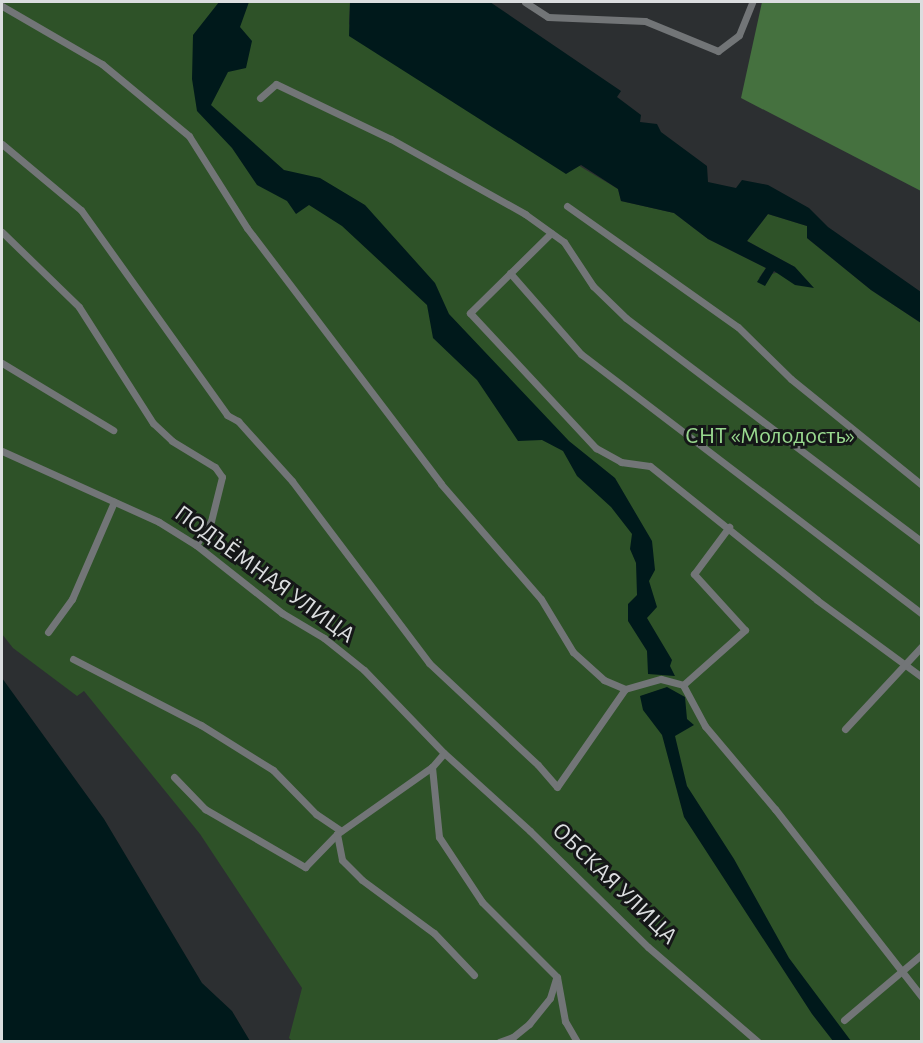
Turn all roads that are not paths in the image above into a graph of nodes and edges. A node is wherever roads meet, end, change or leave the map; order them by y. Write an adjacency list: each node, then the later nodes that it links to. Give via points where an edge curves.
1 (525, 2): 2 (street, via 557,18 645,21 718,51 739,35)
2 (752, 2)
3 (2, 6): 25 (street, via 102,64 189,136 247,228 441,484 541,599 573,652 604,680)
4 (260, 98): 8 (street, via 276,84 392,139)
5 (2, 144): 25 (street, via 81,210 227,415 238,421 292,481 429,663 557,787)
6 (567, 206): 13 (street, via 738,327 791,380)
7 (2, 232): 17 (street, via 79,307 153,423 172,441 215,467 222,477 211,521)
8 (551, 233): 9 (street); 16 (street, via 574,252 592,286 626,318)
9 (510, 273): 15 (street, via 470,313 596,448 621,462 650,466); 18 (street, via 581,354)
10 (2, 363): 11 (street)
11 (113, 430)
12 (2, 451): 14 (street, ПОДЪЁМНАЯ УЛИЦА)
13 (921, 485)
14 (114, 502): 17 (street, ПОДЪЁМНАЯ УЛИЦА, via 159,522); 19 (street, via 72,599)
15 (729, 527): 22 (street, via 834,613); 24 (street, via 694,574 745,630)
16 (921, 543)
17 (196, 545): 27 (street, ПОДЪЁМНАЯ УЛИЦА, via 282,613 324,638 364,670)
18 (921, 614)
19 (48, 632)
20 (921, 646): 22 (street)
21 (73, 659): 30 (street, via 201,725 273,770)
22 (906, 663): 23 (street); 26 (street)
23 (921, 677)
24 (683, 685): 25 (street, via 661,679); 32 (street, via 705,726 864,921)
25 (625, 690)
26 (845, 729)
27 (444, 753): 28 (street); 39 (street, ОБСКАЯ УЛИЦА, via 648,947)
28 (432, 767): 30 (street); 34 (street, via 440,837 482,902)
29 (174, 777): 30 (street, via 205,809 304,867)
30 (339, 833): 33 (street, via 342,860 362,880 434,933)
31 (921, 954): 32 (street)
32 (900, 972): 35 (street); 36 (street)
33 (474, 975)
34 (557, 977): 37 (street, via 550,998 529,1024 513,1037); 38 (street, via 565,1022)
35 (921, 997)
36 (844, 1020)
37 (499, 1041)
38 (577, 1041)
39 (758, 1041)

